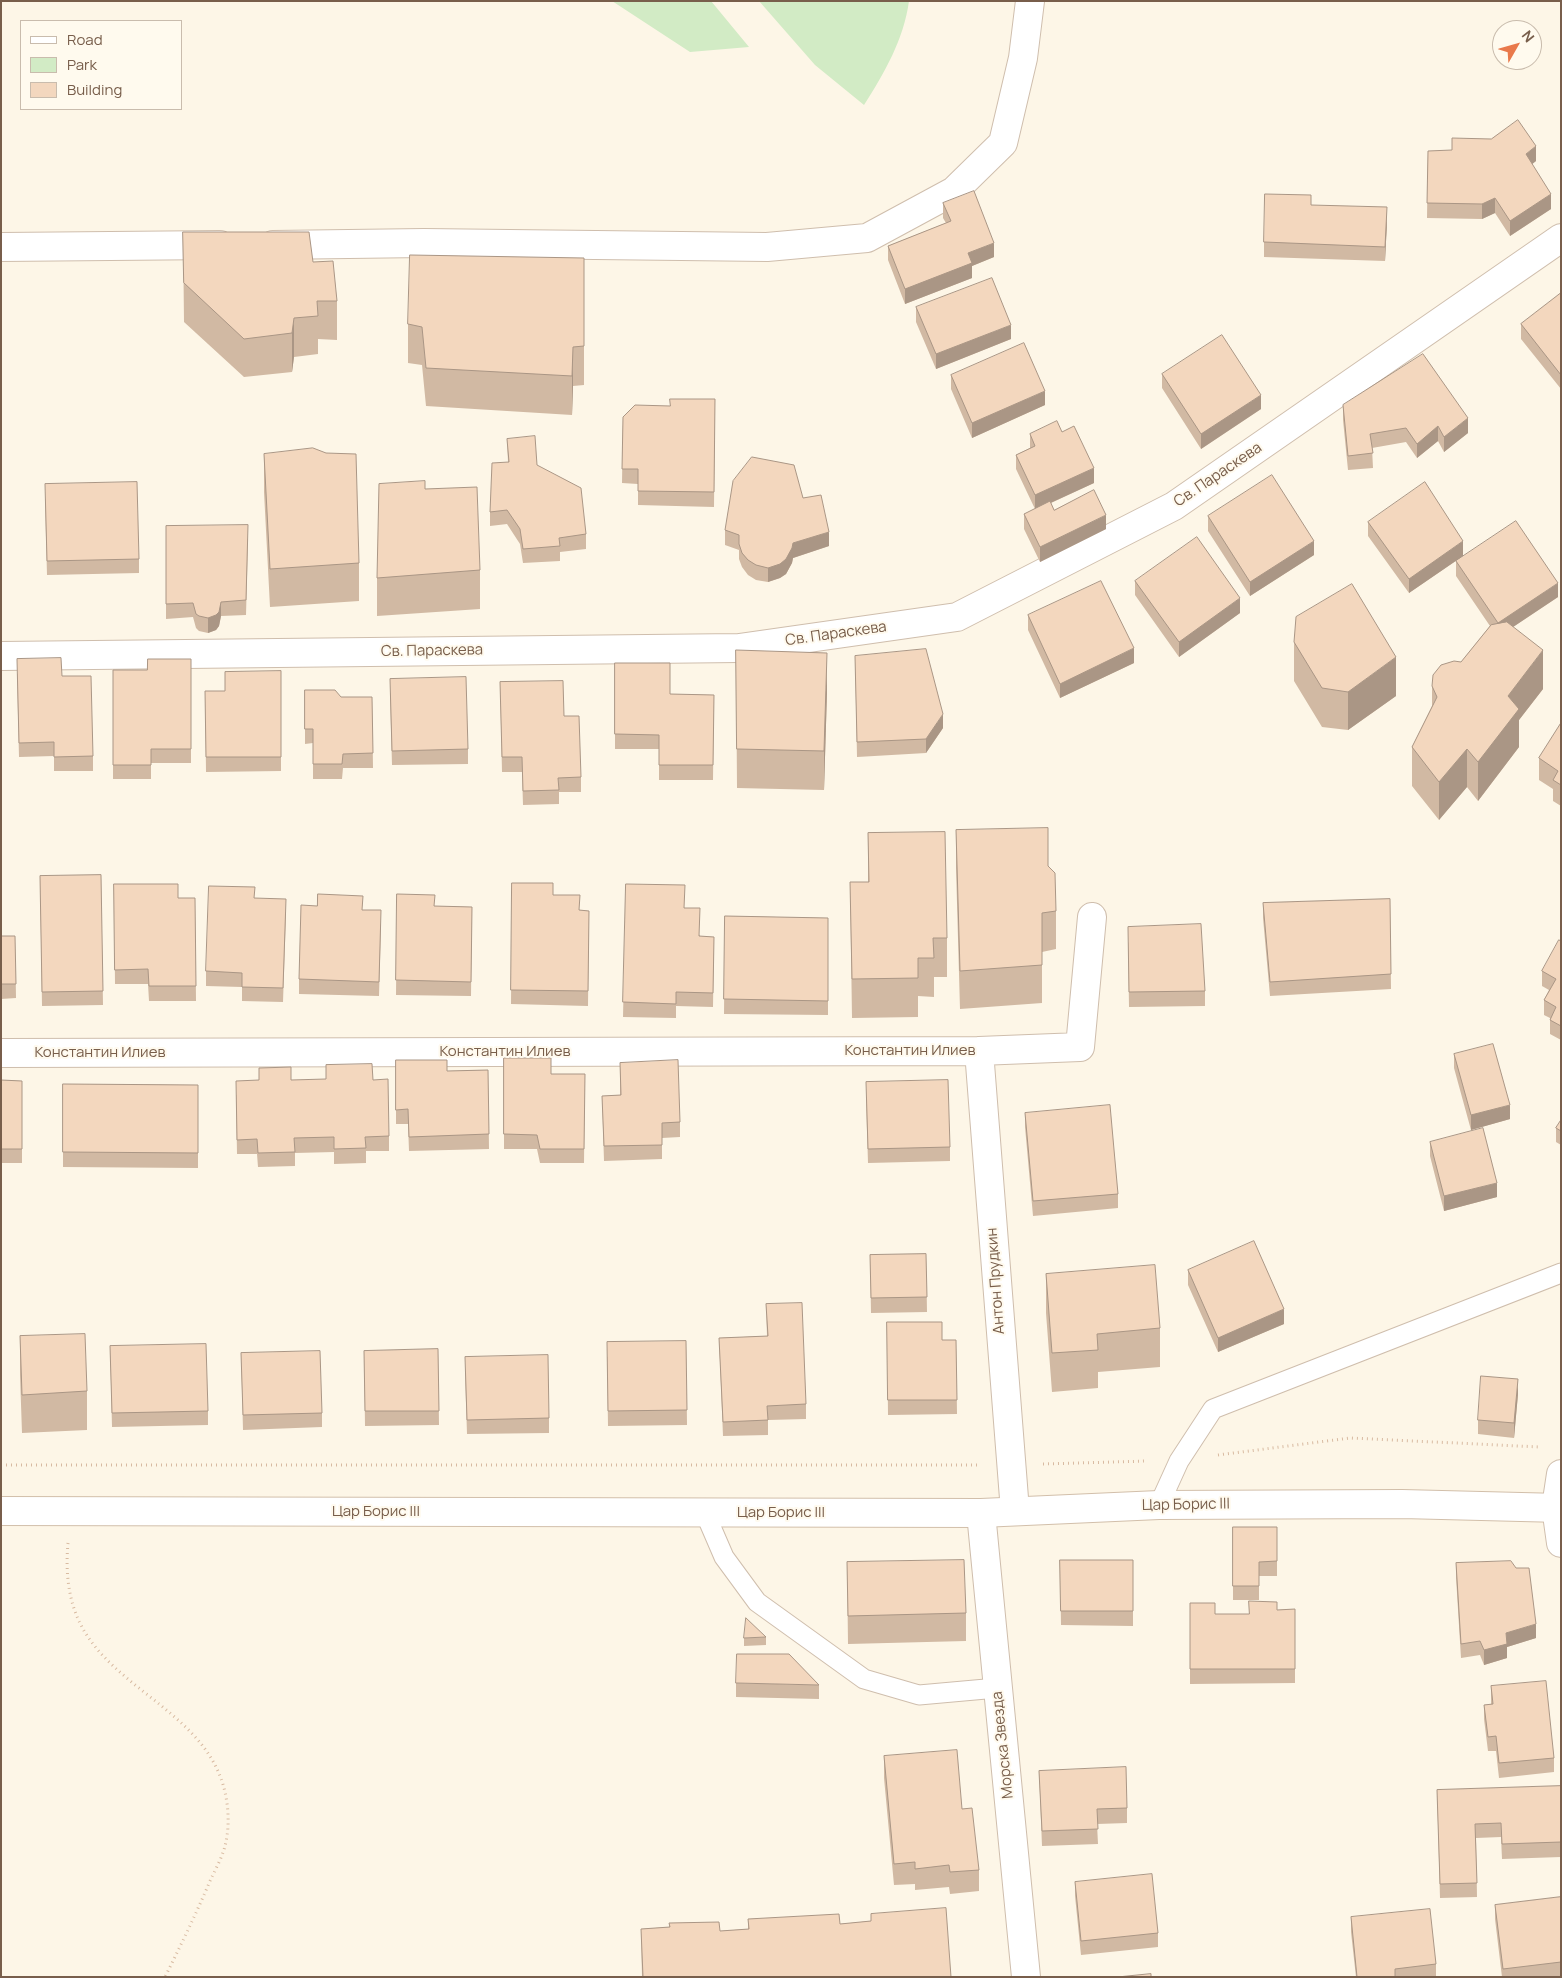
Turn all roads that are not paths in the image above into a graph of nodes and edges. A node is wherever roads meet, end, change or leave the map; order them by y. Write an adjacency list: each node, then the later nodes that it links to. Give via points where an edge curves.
1 (1030, 1): 3 (street, via 1022,58 1003,144 954,191 867,238 767,247 424,243)
2 (1561, 238): 4 (street, Св. Параскева, via 1174,506 957,617 739,648)
3 (1, 247)
4 (1, 656)
5 (1092, 917): 6 (street, Константин Илиев, via 1080,1047)
6 (979, 1051): 7 (street, Константин Илиев); 13 (street, Антон Прудкин)
7 (1, 1053)
8 (1561, 1273): 10 (lane, via 1214,1409 1179,1460)
9 (1561, 1474): 11 (street)
10 (1159, 1505): 11 (street, Цар Борис III, via 1402,1504); 13 (street, Цар Борис III)
11 (1558, 1508): 16 (street)
12 (1, 1511): 14 (street, Цар Борис III)
13 (1015, 1511): 15 (street, Цар Борис III)
14 (705, 1513): 15 (street, Цар Борис III); 17 (lane, via 724,1557 758,1602 864,1679 919,1695)
15 (981, 1513): 17 (street, Морска Звезда)
16 (1561, 1543)
17 (997, 1688): 18 (street, Морска Звезда)
18 (1026, 1977)

